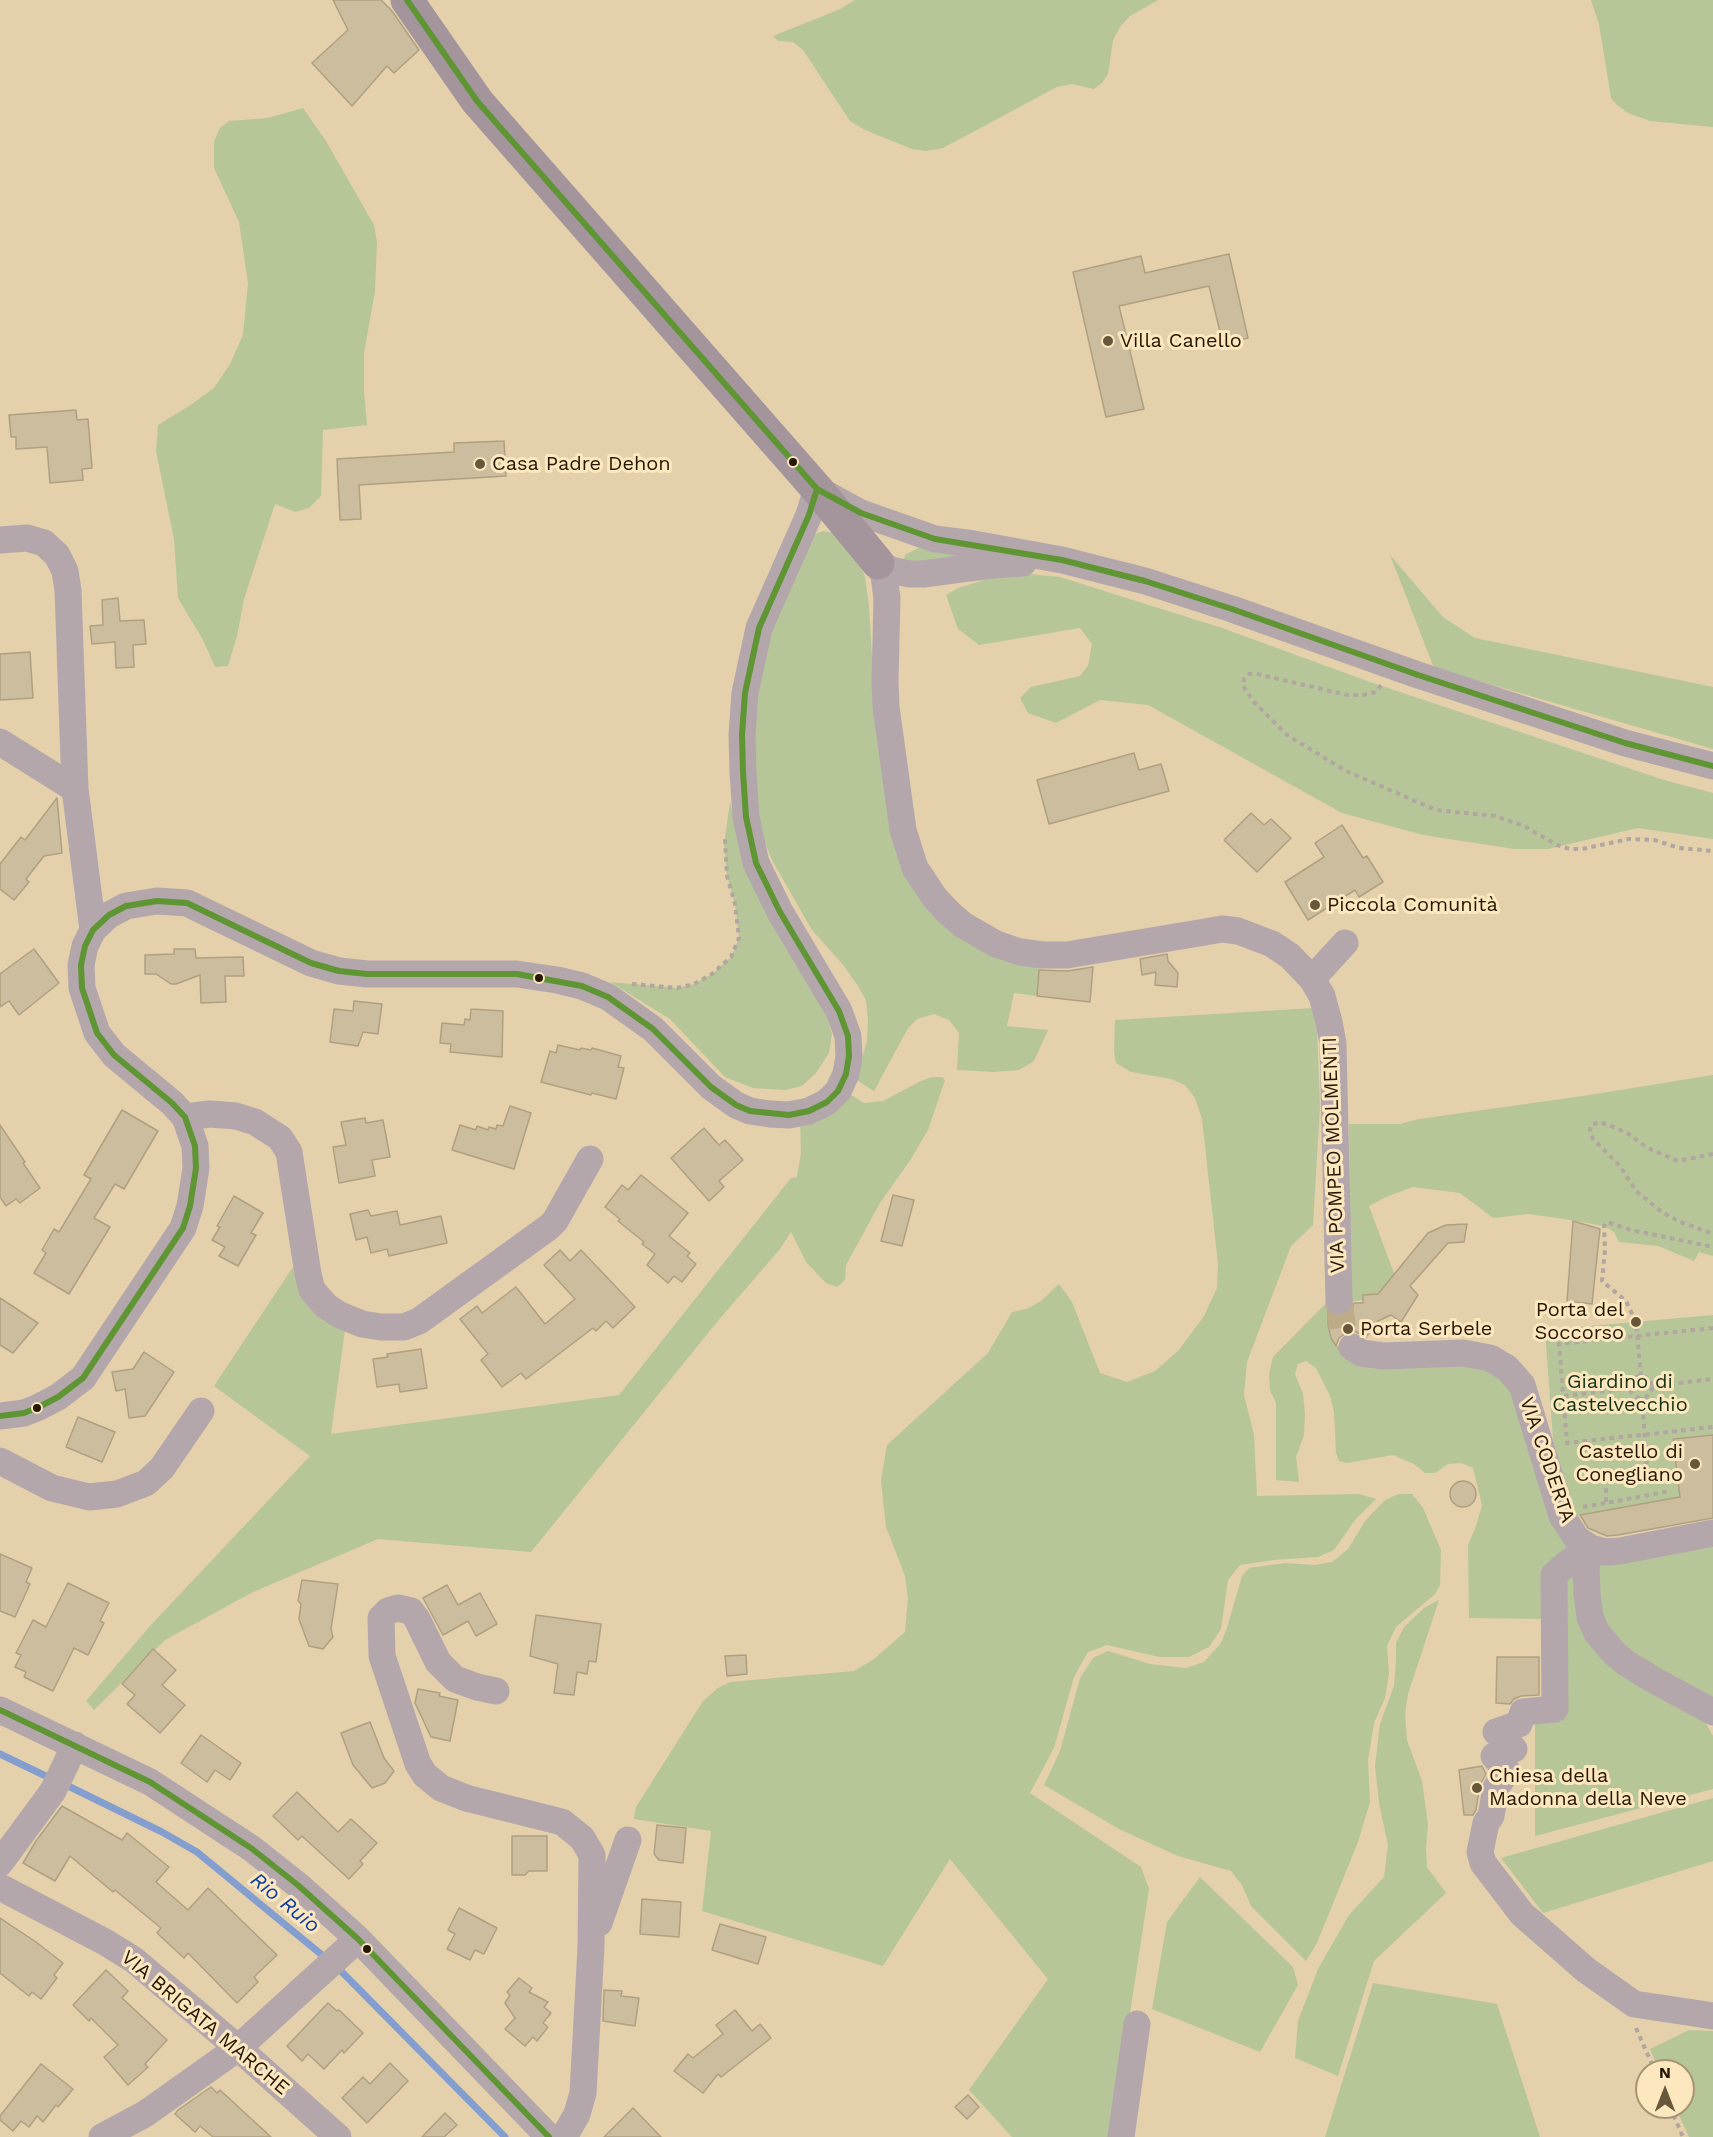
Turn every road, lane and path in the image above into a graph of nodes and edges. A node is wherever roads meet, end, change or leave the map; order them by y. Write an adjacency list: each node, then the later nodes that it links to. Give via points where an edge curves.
1 (407, 0): 2 (main road, via 477,101)
2 (817, 489): 3 (street, via 861,513); 6 (main road); 15 (street, via 759,628 745,693 742,763 746,817 756,863 780,912 839,1011 848,1036 846,1074 827,1102 810,1111 789,1115 750,1111 736,1105 711,1087 653,1029 623,1007 582,986 557,980 517,974 339,971 311,963 187,903 157,901 126,906)
3 (935, 539): 5 (street); 6 (street, via 907,544)
4 (0, 540): 12 (street, via 27,538 44,543 57,555 65,572)
5 (1062, 560): 7 (street); 11 (street, via 1145,581 1625,743)
6 (878, 563): 7 (street, via 909,574); 8 (street, VIA POMPEO MOLMENTI, via 884,576)
7 (941, 573): 8 (street, via 909,596)
8 (887, 626): 17 (street, VIA POMPEO MOLMENTI, via 886,707 903,830 915,868 934,898 963,925 996,944 1043,955 1067,955 1222,929 1238,931 1272,944)
9 (1383, 682): 14 (path, via 1376,692 1362,695 1257,674 1249,674 1243,686 1287,735 1346,771 1436,810 1495,816 1570,849 1629,838)
10 (0, 742): 12 (street)
11 (1713, 766)
12 (75, 789): 15 (street)
13 (726, 834): 18 (path, via 727,876 739,938 730,957 694,984 676,988)
14 (1713, 851)
15 (93, 930): 19 (street, via 81,965 82,988 97,1033 114,1055)
16 (1345, 943): 17 (street)
17 (1312, 979): 24 (street, VIA POMPEO MOLMENTI, via 1324,1005 1332,1044)
18 (622, 983)
19 (184, 1117): 21 (street, via 236,1116 255,1122 280,1138 289,1152 312,1290 340,1315 381,1327 404,1327 419,1321 549,1227); 35 (street, via 195,1146 195,1168 183,1228 83,1378 39,1407)
20 (1713, 1154): 22 (path, via 1678,1161 1609,1125 1591,1125 1593,1139 1620,1166 1636,1191 1678,1221)
21 (590, 1159)
22 (1713, 1234)
23 (1713, 1247): 26 (path, via 1607,1222 1602,1281 1626,1301 1636,1322)
24 (1339, 1302)
25 (1713, 1328): 26 (path)
26 (1637, 1335): 28 (path); 32 (path, via 1560,1344)
27 (1352, 1347): 43 (street, VIA CODERTA, via 1360,1353 1384,1356 1463,1353 1490,1358 1507,1368 1522,1385 1562,1516 1577,1539)
28 (1641, 1376): 30 (path, via 1647,1377); 31 (path, via 1635,1377)
29 (1713, 1379): 30 (path)
30 (1652, 1386): 33 (path, via 1648,1396)
31 (1630, 1388): 32 (path); 33 (path)
32 (1564, 1396): 37 (path, via 1567,1443)
33 (1642, 1397): 37 (path)
34 (201, 1411): 38 (street, via 162,1468 146,1483 117,1494 89,1497 52,1488)
35 (0, 1416)
36 (1713, 1427): 37 (path)
37 (1645, 1434): 40 (path, via 1647,1471 1606,1478)
38 (0, 1461)
39 (1670, 1491): 40 (path)
40 (1606, 1503): 41 (path)
41 (1582, 1507)
42 (1713, 1533): 43 (street, via 1620,1551)
43 (1591, 1548): 46 (street, via 1586,1567 1587,1594 1597,1633 1626,1663); 53 (street, via 1554,1575 1555,1709 1523,1712 1520,1724 1496,1732 1514,1749 1494,1756 1507,1771 1496,1788 1480,1852 1483,1863 1522,1914 1634,2004)
44 (496, 1691): 52 (street, via 455,1679 438,1662 411,1611 398,1608 381,1618 382,1656 425,1775 441,1788 466,1798 562,1822 582,1838 592,1855)
45 (0, 1710): 47 (street)
46 (1713, 1712)
47 (72, 1752): 49 (street, via 53,1791); 51 (street, via 150,1782 206,1817 299,1886)
48 (628, 1840): 52 (street)
49 (0, 1863)
50 (0, 1887): 56 (street, VIA BRIGATA MARCHE, via 134,1960)
51 (350, 1946): 56 (street); 61 (street)
52 (591, 1947): 62 (street, via 583,2093)
53 (1713, 2016)
54 (1137, 2024): 63 (street)
55 (1636, 2028): 57 (path)
56 (238, 2048): 59 (street, via 145,2114); 60 (street, VIA BRIGATA MARCHE)
57 (1649, 2059)
58 (1675, 2119): 64 (path)
59 (102, 2137)
60 (338, 2137)
61 (549, 2137)
62 (564, 2137)
63 (1121, 2137)
64 (1683, 2137)

